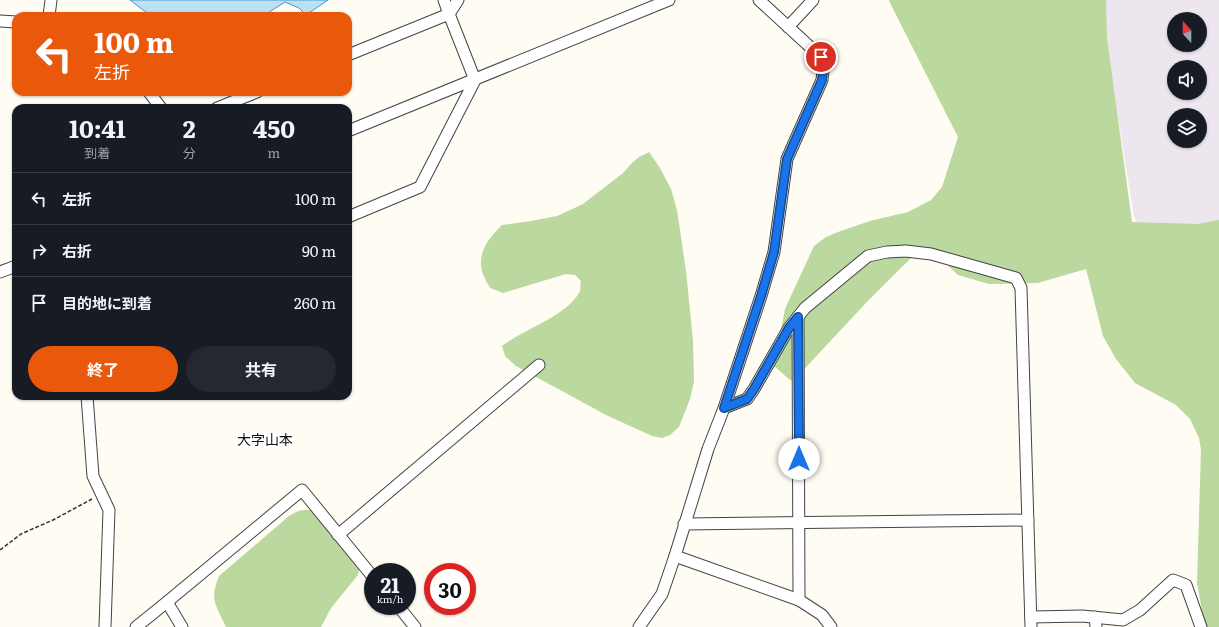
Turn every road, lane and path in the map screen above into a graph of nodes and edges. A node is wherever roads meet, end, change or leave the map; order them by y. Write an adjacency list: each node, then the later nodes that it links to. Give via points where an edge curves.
1 (51, 0): 7 (street)
2 (444, 0): 8 (street)
3 (458, 0): 8 (street)
4 (669, 0): 13 (street)
5 (759, 0): 11 (street)
6 (812, 0): 11 (street)
7 (50, 12)
8 (449, 14): 12 (street); 13 (street)
9 (0, 21): 10 (street)
10 (12, 22)
11 (788, 27): 23 (street, via 821,57 824,62 822,80 787,159 774,252)
12 (352, 53)
13 (475, 80): 16 (street); 17 (street, via 420,187)
14 (247, 96): 15 (street)
15 (227, 104)
16 (352, 129)
17 (352, 215)
18 (12, 268): 19 (street)
19 (0, 272)
20 (798, 317): 23 (street, via 747,399); 25 (street, via 805,308 868,256 887,252 931,254 1016,278 1021,288); 26 (street)
21 (539, 365): 28 (street)
22 (87, 400): 24 (street, via 93,476)
23 (724, 408): 27 (street)
24 (101, 494): 29 (path, via 21,534); 37 (street, via 109,510)
25 (1028, 520): 26 (street); 35 (street)
26 (799, 522): 27 (street); 32 (street)
27 (684, 524): 30 (street)
28 (338, 535): 31 (street); 33 (street, via 302,490)
29 (0, 550)
30 (675, 556): 32 (street); 41 (street, via 662,594)
31 (364, 566)
32 (799, 600): 42 (street, via 822,615)
33 (167, 602): 38 (street); 39 (street)
34 (405, 615): 40 (street)
35 (1031, 622): 36 (street)
36 (1095, 622): 43 (street, via 1123,620 1140,610 1173,580 1186,585)
37 (105, 627)
38 (136, 627)
39 (182, 627)
40 (415, 627)
41 (639, 627)
42 (831, 627)
43 (1201, 627)

